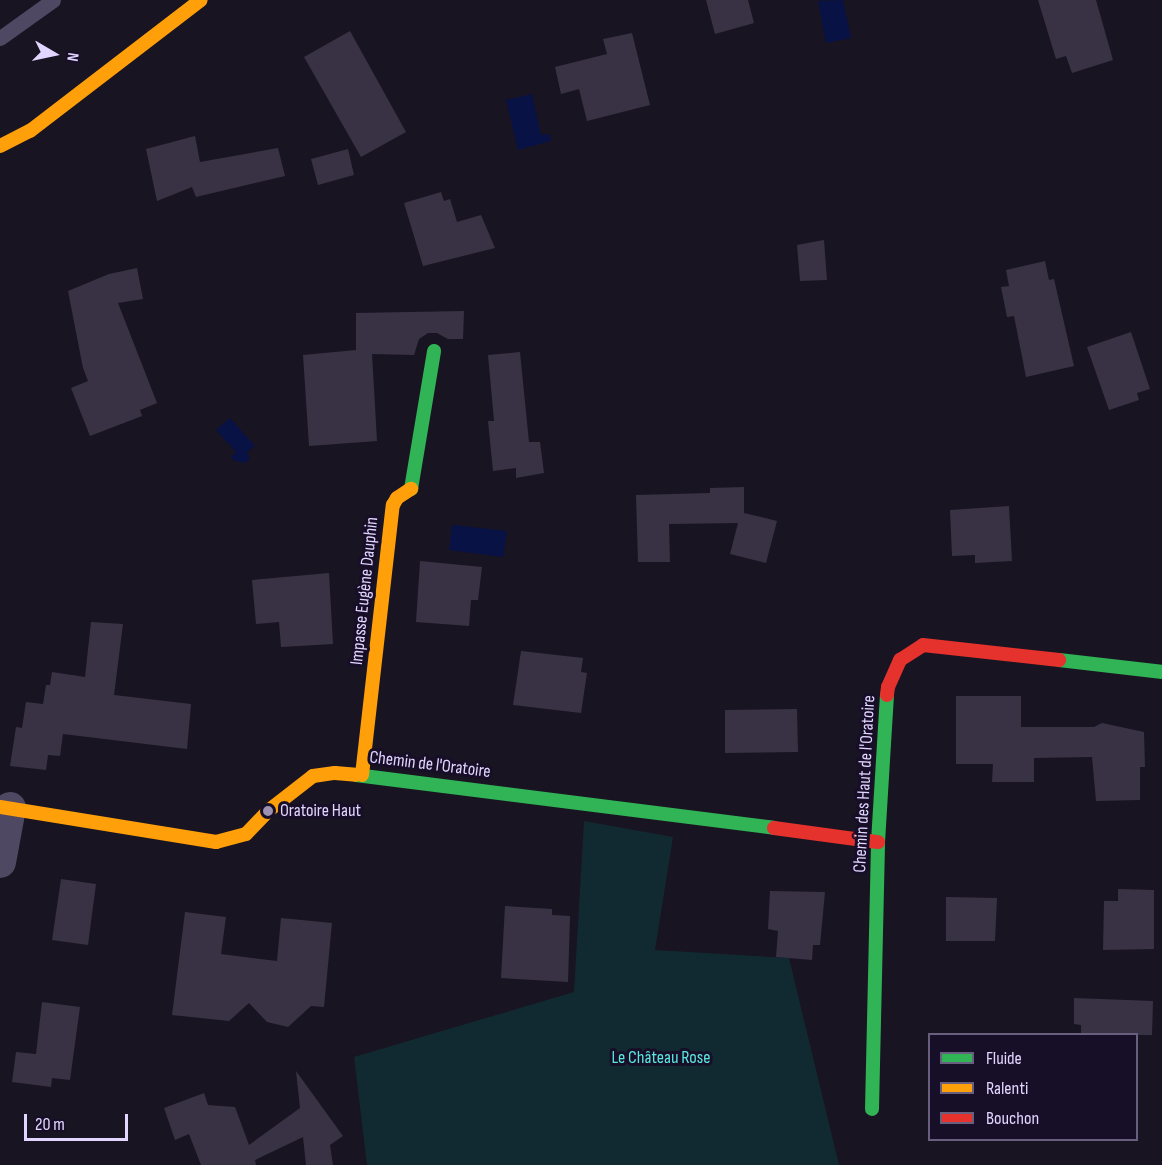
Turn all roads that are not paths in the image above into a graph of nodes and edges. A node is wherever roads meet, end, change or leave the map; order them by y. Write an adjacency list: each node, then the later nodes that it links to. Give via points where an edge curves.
1 (53, 0): 3 (lane)
2 (200, 0): 4 (street, via 30,131)
3 (0, 38)
4 (0, 146)
5 (434, 351): 7 (street, Impasse Eugène Dauphin, via 413,487 393,505)
6 (1162, 672): 9 (street, Chemin des Haut de l'Oratoire, via 923,645 900,660 888,687)
7 (362, 775): 8 (street, Chemin de l'Oratoire, via 313,776 246,834 216,842); 9 (street, Chemin de l'Oratoire)
8 (5, 807): 10 (street)
9 (878, 842): 11 (street, Chemin des Haut de l'Oratoire)
10 (0, 862)
11 (872, 1109)

